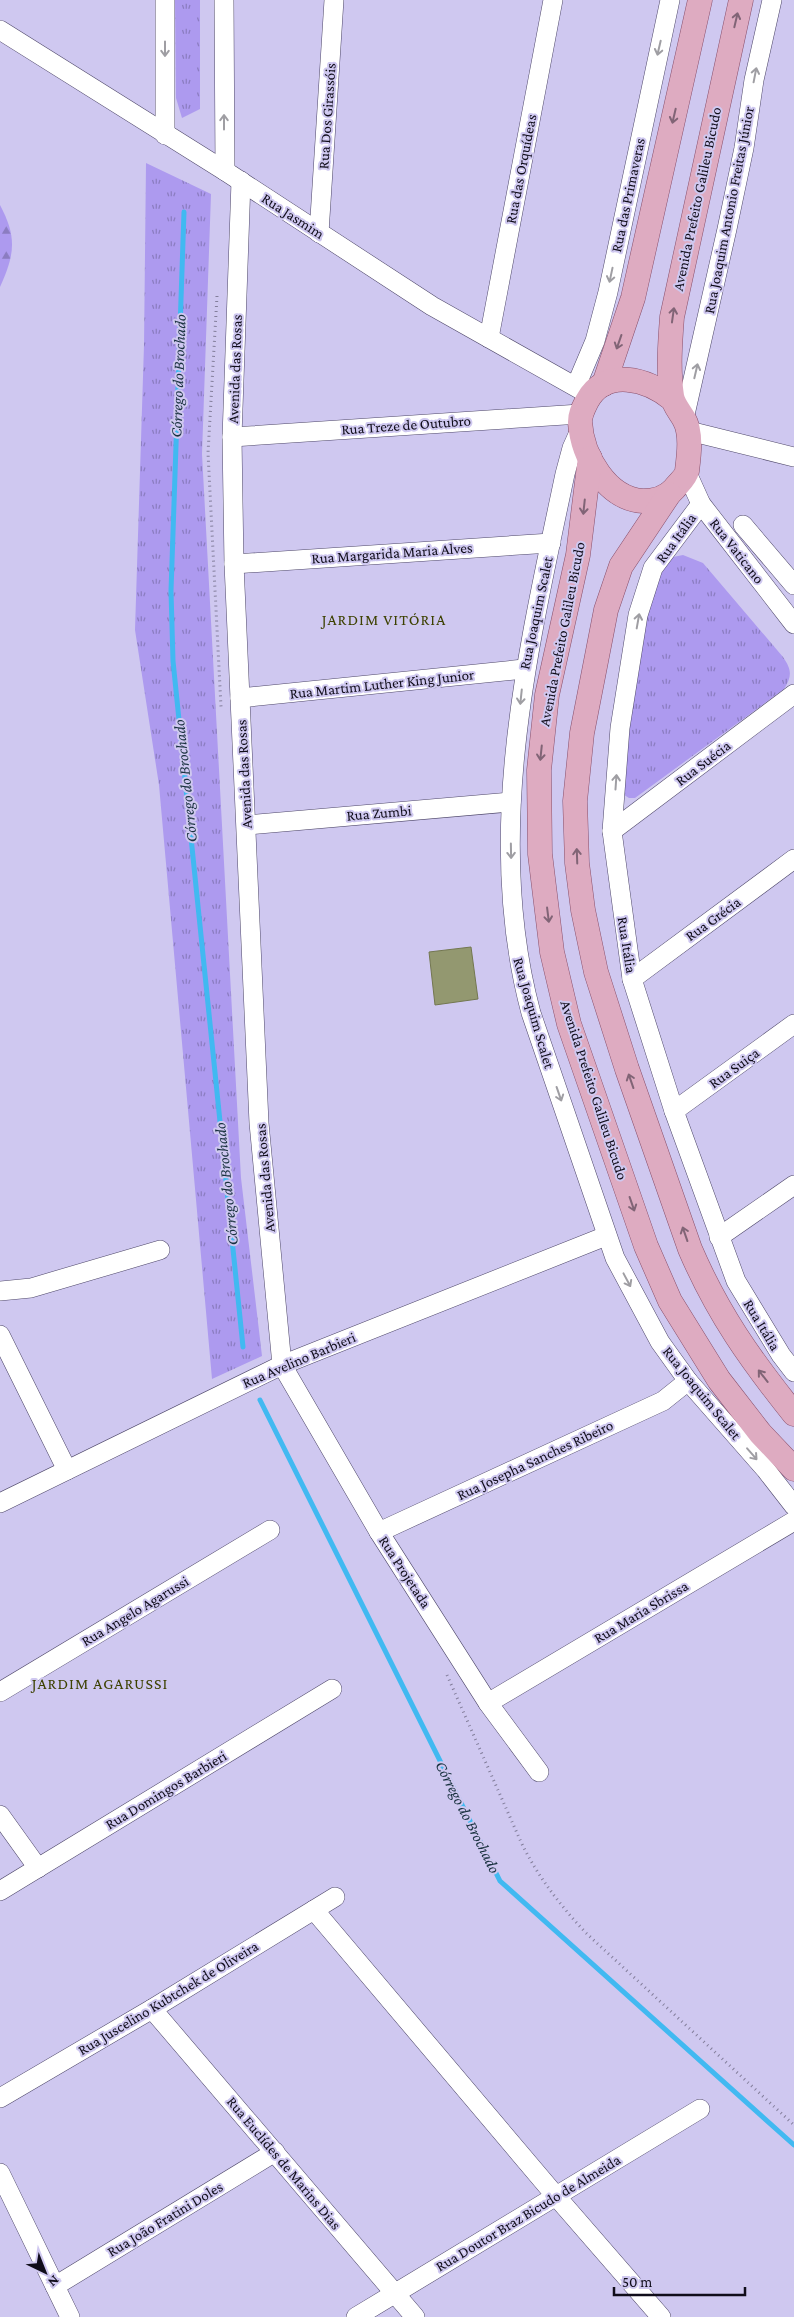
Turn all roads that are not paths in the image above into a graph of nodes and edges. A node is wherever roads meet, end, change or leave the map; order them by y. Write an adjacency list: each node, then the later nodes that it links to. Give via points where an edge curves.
1 (165, 0): 10 (street, one-way to 10)
2 (224, 0): 11 (street, one-way to 2)
3 (334, 0): 13 (street, Rua Dos Girassóis)
4 (553, 0): 14 (street, Rua das Orquídeas)
5 (670, 0): 16 (street, Rua das Primaveras, one-way to 16, via 595,341)
6 (700, 0): 16 (main road, one-way to 16, via 633,298)
7 (740, 0): 15 (main road, Avenida Prefeito Galileu Bicudo, one-way to 7, via 672,317)
8 (772, 0): 17 (street, Rua Joaquim Antonio Freitas Júnior, one-way to 8)
9 (0, 30): 10 (street, Rua Jasmim)
10 (166, 135): 11 (street, Rua Jasmim)
11 (225, 171): 12 (street, Rua Jasmim)
12 (241, 182): 13 (street, Rua Jasmim); 18 (street, Avenida das Rosas)
13 (319, 233): 14 (street, Rua Jasmim, via 432,306)
14 (489, 338): 16 (street, Rua Jasmim)
15 (672, 399): 16 (main road, via 661,390 637,381 619,379); 17 (main road)
16 (586, 401): 18 (street, Rua Treze de Outubro); 20 (main road); 25 (street, Rua Joaquim Scalet, via 564,474)
17 (687, 425): 19 (street); 21 (main road)
18 (232, 437): 26 (street, Avenida das Rosas)
19 (794, 454)
20 (590, 458): 22 (main road, via 614,491 632,500 652,501); 50 (main road, Avenida Prefeito Galileu Bicudo, one-way to 50, via 578,555 547,696 539,770 540,854 552,952 569,1024 646,1246 670,1301 719,1380 760,1433)
21 (687, 473): 22 (main road); 23 (street, Rua Vaticano)
22 (669, 494): 49 (main road, one-way to 22, via 730,1329 690,1249 612,1024 596,972 583,910 577,864 575,801 582,733 606,610 621,566)
23 (701, 504): 28 (street, Rua Vaticano); 34 (street, Rua Itália, one-way to 23, via 620,728 638,615 653,568)
24 (743, 525): 27 (street)
25 (551, 543): 26 (street, Rua Margarida Maria Alves); 29 (street, Rua Joaquim Scalet)
26 (234, 564): 31 (street, Avenida das Rosas)
27 (794, 585)
28 (794, 624)
29 (524, 669): 31 (street, Rua Martim Luther King Junior); 32 (street, Rua Joaquim Scalet, one-way to 32)
30 (794, 694): 34 (street, Rua Suécia)
31 (240, 698): 33 (street, Avenida das Rosas)
32 (511, 802): 33 (street, Rua Zumbi); 40 (street, Rua Joaquim Scalet, one-way to 40, via 512,879 520,972)
33 (247, 825): 46 (street, Avenida das Rosas, via 259,1123)
34 (612, 831): 36 (street, Rua Itália)
35 (794, 859): 36 (street, Rua Grécia)
36 (632, 978): 38 (street, Rua Itália)
37 (794, 1024): 38 (street, Rua Suiça)
38 (674, 1111): 41 (street, Rua Itália)
39 (794, 1185): 41 (street)
40 (606, 1236): 46 (street, Rua Avelino Barbieri); 48 (street, Rua Joaquim Scalet, one-way to 48, via 660,1342)
41 (719, 1237): 45 (street, Rua Itália, via 736,1281)
42 (160, 1250): 43 (street, via 31,1288)
43 (0, 1291)
44 (0, 1335): 51 (street)
45 (787, 1351): 47 (street, Rua Itália)
46 (282, 1365): 51 (street, Rua Avelino Barbieri); 56 (street, Rua Projetada)
47 (794, 1372)
48 (688, 1380): 53 (street, Rua Joaquim Scalet, one-way to 53); 56 (street, Rua Josepha Sanches Ribeiro, via 663,1401)
49 (794, 1414)
50 (794, 1469)
51 (67, 1470): 52 (street, Rua Avelino Barbieri)
52 (0, 1503)
53 (794, 1506)
54 (794, 1521): 59 (street, Rua Maria Sbrissa)
55 (270, 1530): 58 (street, Rua Angelo Agarussi)
56 (378, 1532): 59 (street, Rua Projetada)
57 (332, 1689): 62 (street, Rua Domingos Barbieri)
58 (0, 1692)
59 (488, 1702): 60 (street, Rua Projetada)
60 (539, 1772)
61 (0, 1815): 62 (street)
62 (38, 1868): 63 (street, Rua Domingos Barbieri)
63 (0, 1891)
64 (335, 1897): 65 (street, Rua Juscelino Kubtchek de Oliveira)
65 (314, 1910): 66 (street, Rua Juscelino Kubtchek de Oliveira); 71 (street)
66 (152, 2009): 67 (street, Rua Juscelino Kubtchek de Oliveira); 69 (street, Rua Euclídes de Marins Dias)
67 (0, 2098)
68 (700, 2109): 71 (street, Rua Doutor Braz Bicudo de Almeida)
69 (275, 2152): 72 (street, Rua João Fratini Doles); 73 (street, Rua Euclídes de Marins Dias)
70 (0, 2173): 72 (street)
71 (555, 2195): 73 (street, Rua Doutor Braz Bicudo de Almeida); 77 (street)
72 (55, 2286): 74 (street)
73 (395, 2293): 75 (street, Rua Doutor Braz Bicudo de Almeida); 76 (street, Rua Euclídes de Marins Dias)
74 (70, 2317)
75 (356, 2317)
76 (415, 2317)
77 (662, 2317)

